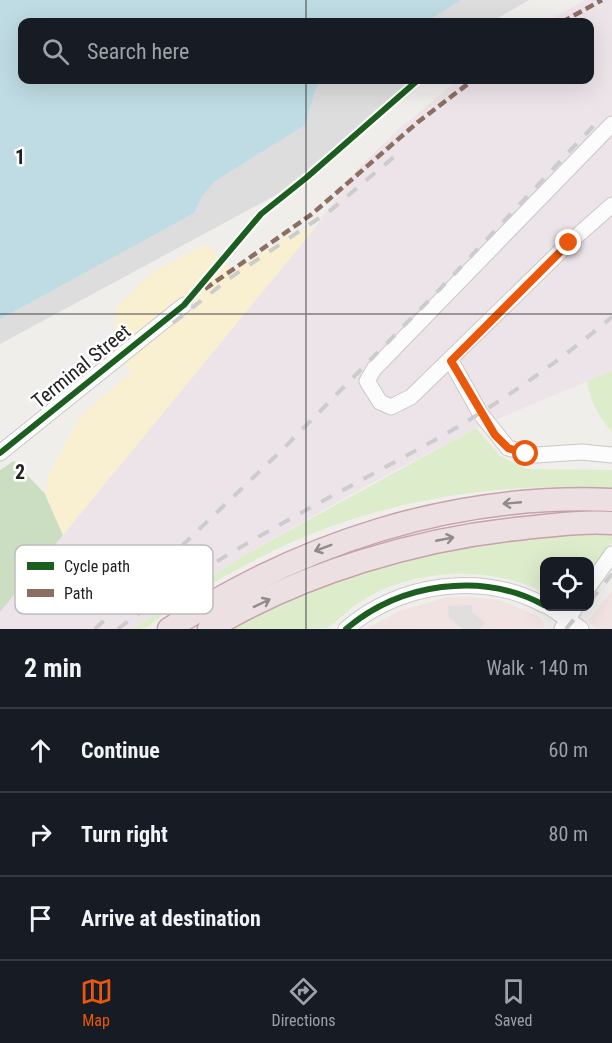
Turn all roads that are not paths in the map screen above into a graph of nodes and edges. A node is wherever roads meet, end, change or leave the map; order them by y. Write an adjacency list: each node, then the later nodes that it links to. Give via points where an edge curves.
1 (612, 124): 4 (street, via 374,369 367,381 380,402 391,407 399,405)
2 (612, 205): 4 (street)
3 (184, 305): 5 (street, Terminal Street)
4 (451, 361): 6 (street, via 480,413 508,448 536,455)
5 (0, 453)
6 (612, 455)
7 (612, 500): 8 (highway)
8 (571, 512): 9 (highway); 12 (highway, one-way to 12, via 495,505 409,521 323,547 245,582); 18 (highway, one-way to 8, via 296,587 396,551)
9 (612, 524)
10 (612, 554): 11 (street)
11 (594, 579)
12 (213, 602)
13 (540, 603): 19 (street, via 493,588 437,587 383,604)
14 (555, 611): 16 (street)
15 (193, 614): 17 (highway, one-way to 17)
16 (572, 621)
17 (169, 629)
18 (209, 629)
19 (346, 629)

